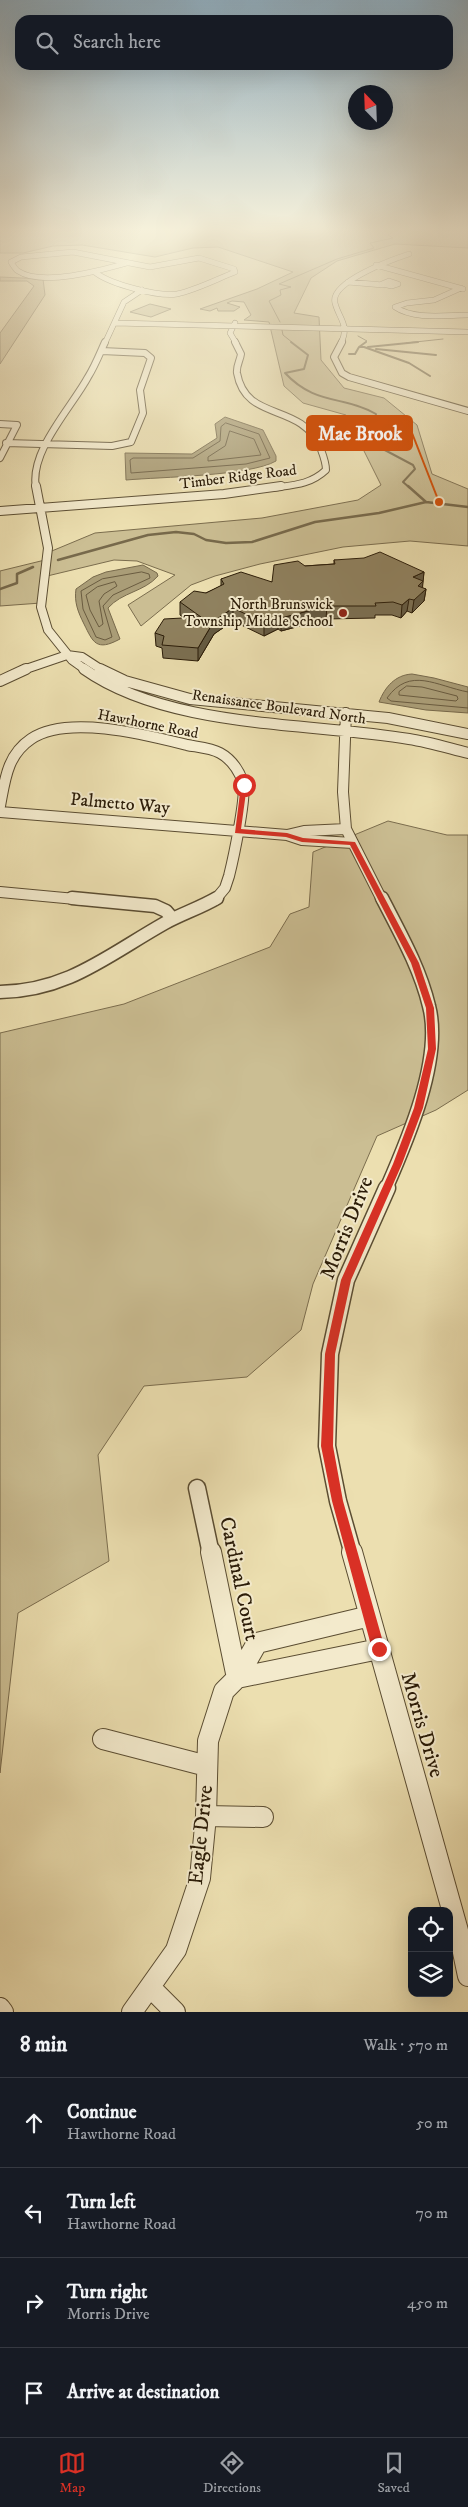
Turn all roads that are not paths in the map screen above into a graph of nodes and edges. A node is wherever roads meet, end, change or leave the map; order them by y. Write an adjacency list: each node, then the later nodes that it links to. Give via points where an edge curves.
1 (344, 321): 6 (street)
2 (441, 321): 5 (street)
3 (116, 322): 4 (street); 7 (street, Renaissance Boulevard North)
4 (234, 325): 6 (street); 13 (street, Timber Ridge Road, via 230,333 242,357 237,373 248,396 261,406 302,421 312,429 326,470 317,478 299,484 224,494)
5 (463, 326): 6 (street)
6 (344, 328): 8 (street, via 343,339 334,357 342,373 361,382)
7 (102, 351): 11 (street, Renaissance Boulevard North); 11 (street, via 145,353 151,358 140,390 143,413 136,434 131,442 112,446)
8 (468, 411)
9 (0, 424): 10 (street, via 17,425)
10 (6, 443): 11 (street); 12 (street)
11 (46, 444): 13 (street, Renaissance Boulevard North, via 35,482)
12 (0, 458)
13 (41, 507): 14 (street); 15 (street, Renaissance Boulevard North, via 48,548 41,607 48,630)
14 (0, 511)
15 (74, 657): 16 (street); 17 (street, Renaissance Boulevard North, via 125,681 190,699); 18 (street, Renaissance Boulevard North, via 93,675 164,704 218,716)
16 (0, 681)
17 (346, 713): 18 (street, Morris Drive); 19 (street, Renaissance Boulevard North)
18 (347, 731): 20 (street, Renaissance Boulevard North); 25 (street, Morris Drive, via 343,792)
19 (468, 734)
20 (468, 753)
21 (0, 806): 23 (street, Hawthorne Road, via 13,756 23,744 38,735 62,728 100,728 218,752 231,760 244,785)
22 (0, 812): 23 (street, Palmetto Way)
23 (238, 831): 24 (street); 27 (street, Hawthorne Road, via 229,878 220,896)
24 (287, 835): 25 (street, via 304,831); 25 (street, via 302,840)
25 (349, 836): 30 (street, Morris Drive, via 415,963 430,1008 432,1049 418,1108 346,1280 330,1354 327,1446 338,1501)
26 (0, 892): 27 (street, via 155,906)
27 (172, 918): 28 (street, Hawthorne Road, via 64,982 28,991)
28 (0, 992)
29 (197, 1488): 32 (street, Cardinal Court)
30 (370, 1616): 31 (street, Morris Drive); 32 (street, Eagle Drive, via 257,1643)
31 (379, 1649): 32 (street); 37 (street, Morris Drive)
32 (237, 1678): 34 (street, Eagle Drive, via 224,1691 208,1741)
33 (103, 1739): 34 (street)
34 (207, 1766): 35 (street, Eagle Drive)
35 (206, 1816): 36 (street); 39 (street, Eagle Drive, via 200,1878 176,1950)
36 (264, 1817)
37 (464, 1937): 38 (street, Morris Drive)
38 (468, 1976)
39 (150, 1987): 42 (street, Eagle Drive); 43 (street)
40 (0, 2008): 41 (street)
41 (3, 2012)
42 (132, 2012)
43 (175, 2012)

